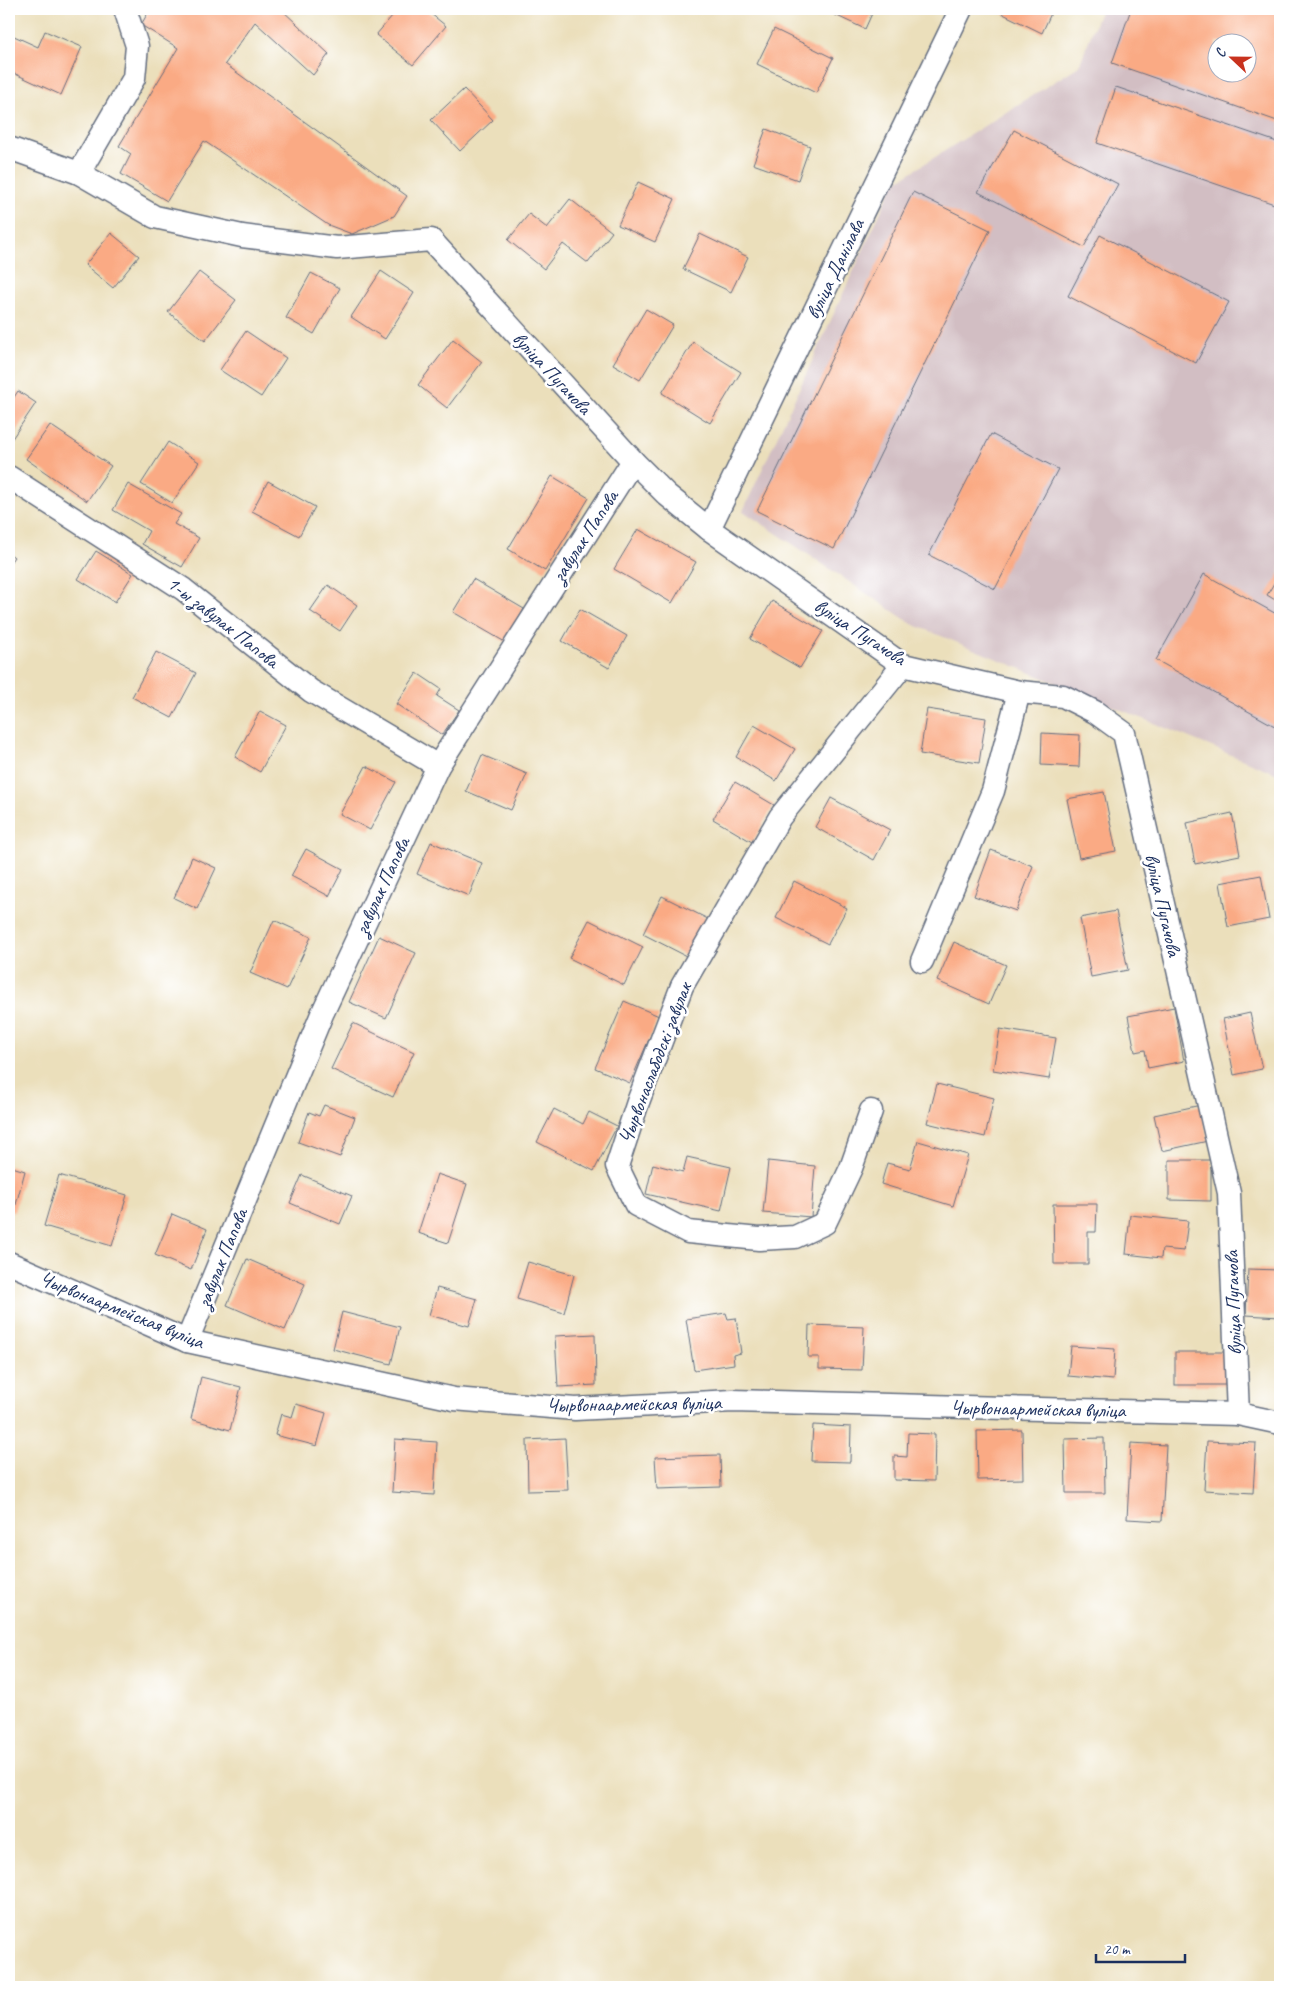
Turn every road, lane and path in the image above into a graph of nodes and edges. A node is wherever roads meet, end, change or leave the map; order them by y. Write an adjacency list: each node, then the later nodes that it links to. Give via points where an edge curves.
1 (125, 9): 4 (street, via 137,46 134,78)
2 (961, 9): 7 (street, вуліца Данілава)
3 (9, 148): 4 (street, вуліца Пугачова)
4 (79, 173): 5 (street, вуліца Пугачова, via 155,217 242,236 337,248 431,240)
5 (633, 460): 7 (street, вуліца Пугачова, via 667,495); 10 (street, завулак Папова)
6 (9, 477): 10 (street, 1-ы завулак Папова, via 183,589 311,691)
7 (709, 529): 8 (street, вуліца Пугачова)
8 (903, 664): 9 (street, вуліца Пугачова); 12 (street, Чырвонаслабодскі завулак, via 780,816 682,986 617,1166 636,1205 688,1232 759,1239 795,1237 825,1223 851,1168)
9 (1019, 692): 11 (street, via 993,791); 15 (street, вуліца Пугачова, via 1063,696 1095,712 1124,733 1229,1192)
10 (438, 766): 14 (street, завулак Папова, via 322,1014)
11 (922, 961)
12 (870, 1111)
13 (9, 1263): 14 (street, Чырвонаармейская вуліца)
14 (187, 1341): 15 (street, Чырвонаармейская вуліца, via 454,1399 575,1409 733,1401)
15 (1238, 1414): 16 (street, Чырвонаармейская вуліца)
16 (1280, 1423)

